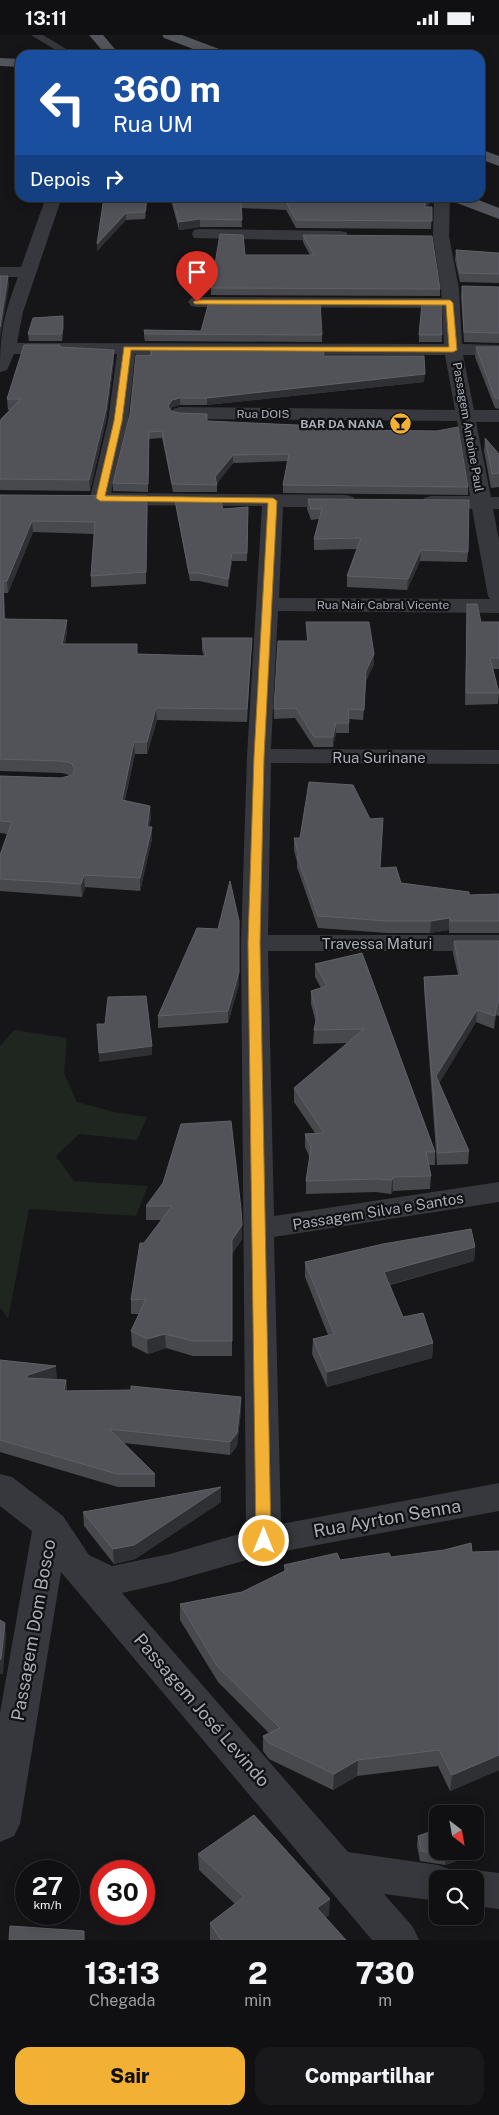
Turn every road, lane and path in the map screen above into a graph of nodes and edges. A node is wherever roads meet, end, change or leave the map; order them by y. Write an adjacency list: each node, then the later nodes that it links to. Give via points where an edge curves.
1 (36, 35): 5 (lane)
2 (96, 35): 6 (main road)
3 (169, 35): 7 (main road)
4 (178, 35): 8 (main road)
5 (62, 50)
6 (109, 50)
7 (210, 50)
8 (212, 50)
9 (0, 62): 10 (main road)
10 (15, 63)
11 (485, 156): 12 (main road)
12 (499, 161)
13 (52, 202): 22 (street)
14 (442, 202): 20 (street, Passagem Antoine Paul)
15 (467, 202): 16 (main road)
16 (499, 214)
17 (200, 234): 18 (street)
18 (354, 236)
19 (422, 236): 20 (street)
20 (441, 236): 24 (street, Passagem Antoine Paul)
21 (0, 272): 22 (street)
22 (28, 272): 26 (street)
23 (470, 289): 24 (street)
24 (450, 296): 25 (street); 29 (street, Passagem Antoine Paul)
25 (197, 302)
26 (7, 312): 27 (street)
27 (7, 348): 28 (street); 31 (street)
28 (127, 348): 29 (street); 35 (street, via 118,421 90,498)
29 (453, 350): 30 (street); 33 (street, Passagem Antoine Paul)
30 (499, 350)
31 (0, 365)
32 (180, 413): 33 (street, Rua DOIS)
33 (466, 415): 34 (street); 38 (street, Passagem Antoine Paul)
34 (499, 415)
35 (273, 501): 36 (street); 40 (street)
36 (362, 501)
37 (412, 502): 38 (street)
38 (490, 503): 39 (street, Passagem Antoine Paul)
39 (499, 596)
40 (267, 605): 41 (street, Rua Nair Cabral Vicente); 42 (street)
41 (499, 606)
42 (259, 757): 43 (street, Rua Surinane); 44 (street)
43 (499, 757)
44 (254, 943): 45 (street, Travessa Maturi); 47 (street)
45 (499, 943)
46 (499, 1192): 47 (street, Passagem Silva e Santos)
47 (258, 1229): 51 (street)
48 (0, 1487): 50 (street, Passagem José Levindo)
49 (499, 1497): 51 (street, Rua Ayrton Senna)
50 (51, 1525): 52 (street, Passagem José Levindo); 53 (street, Passagem Dom Bosco)
51 (264, 1541): 52 (street, Rua Ayrton Senna, via 170,1568 109,1581)
52 (76, 1564): 54 (street, Passagem José Levindo)
53 (0, 1824)
54 (339, 1869): 55 (street); 58 (street, Passagem José Levindo)
55 (429, 1882)
56 (484, 1889): 57 (street)
57 (499, 1891)
58 (398, 1940)

